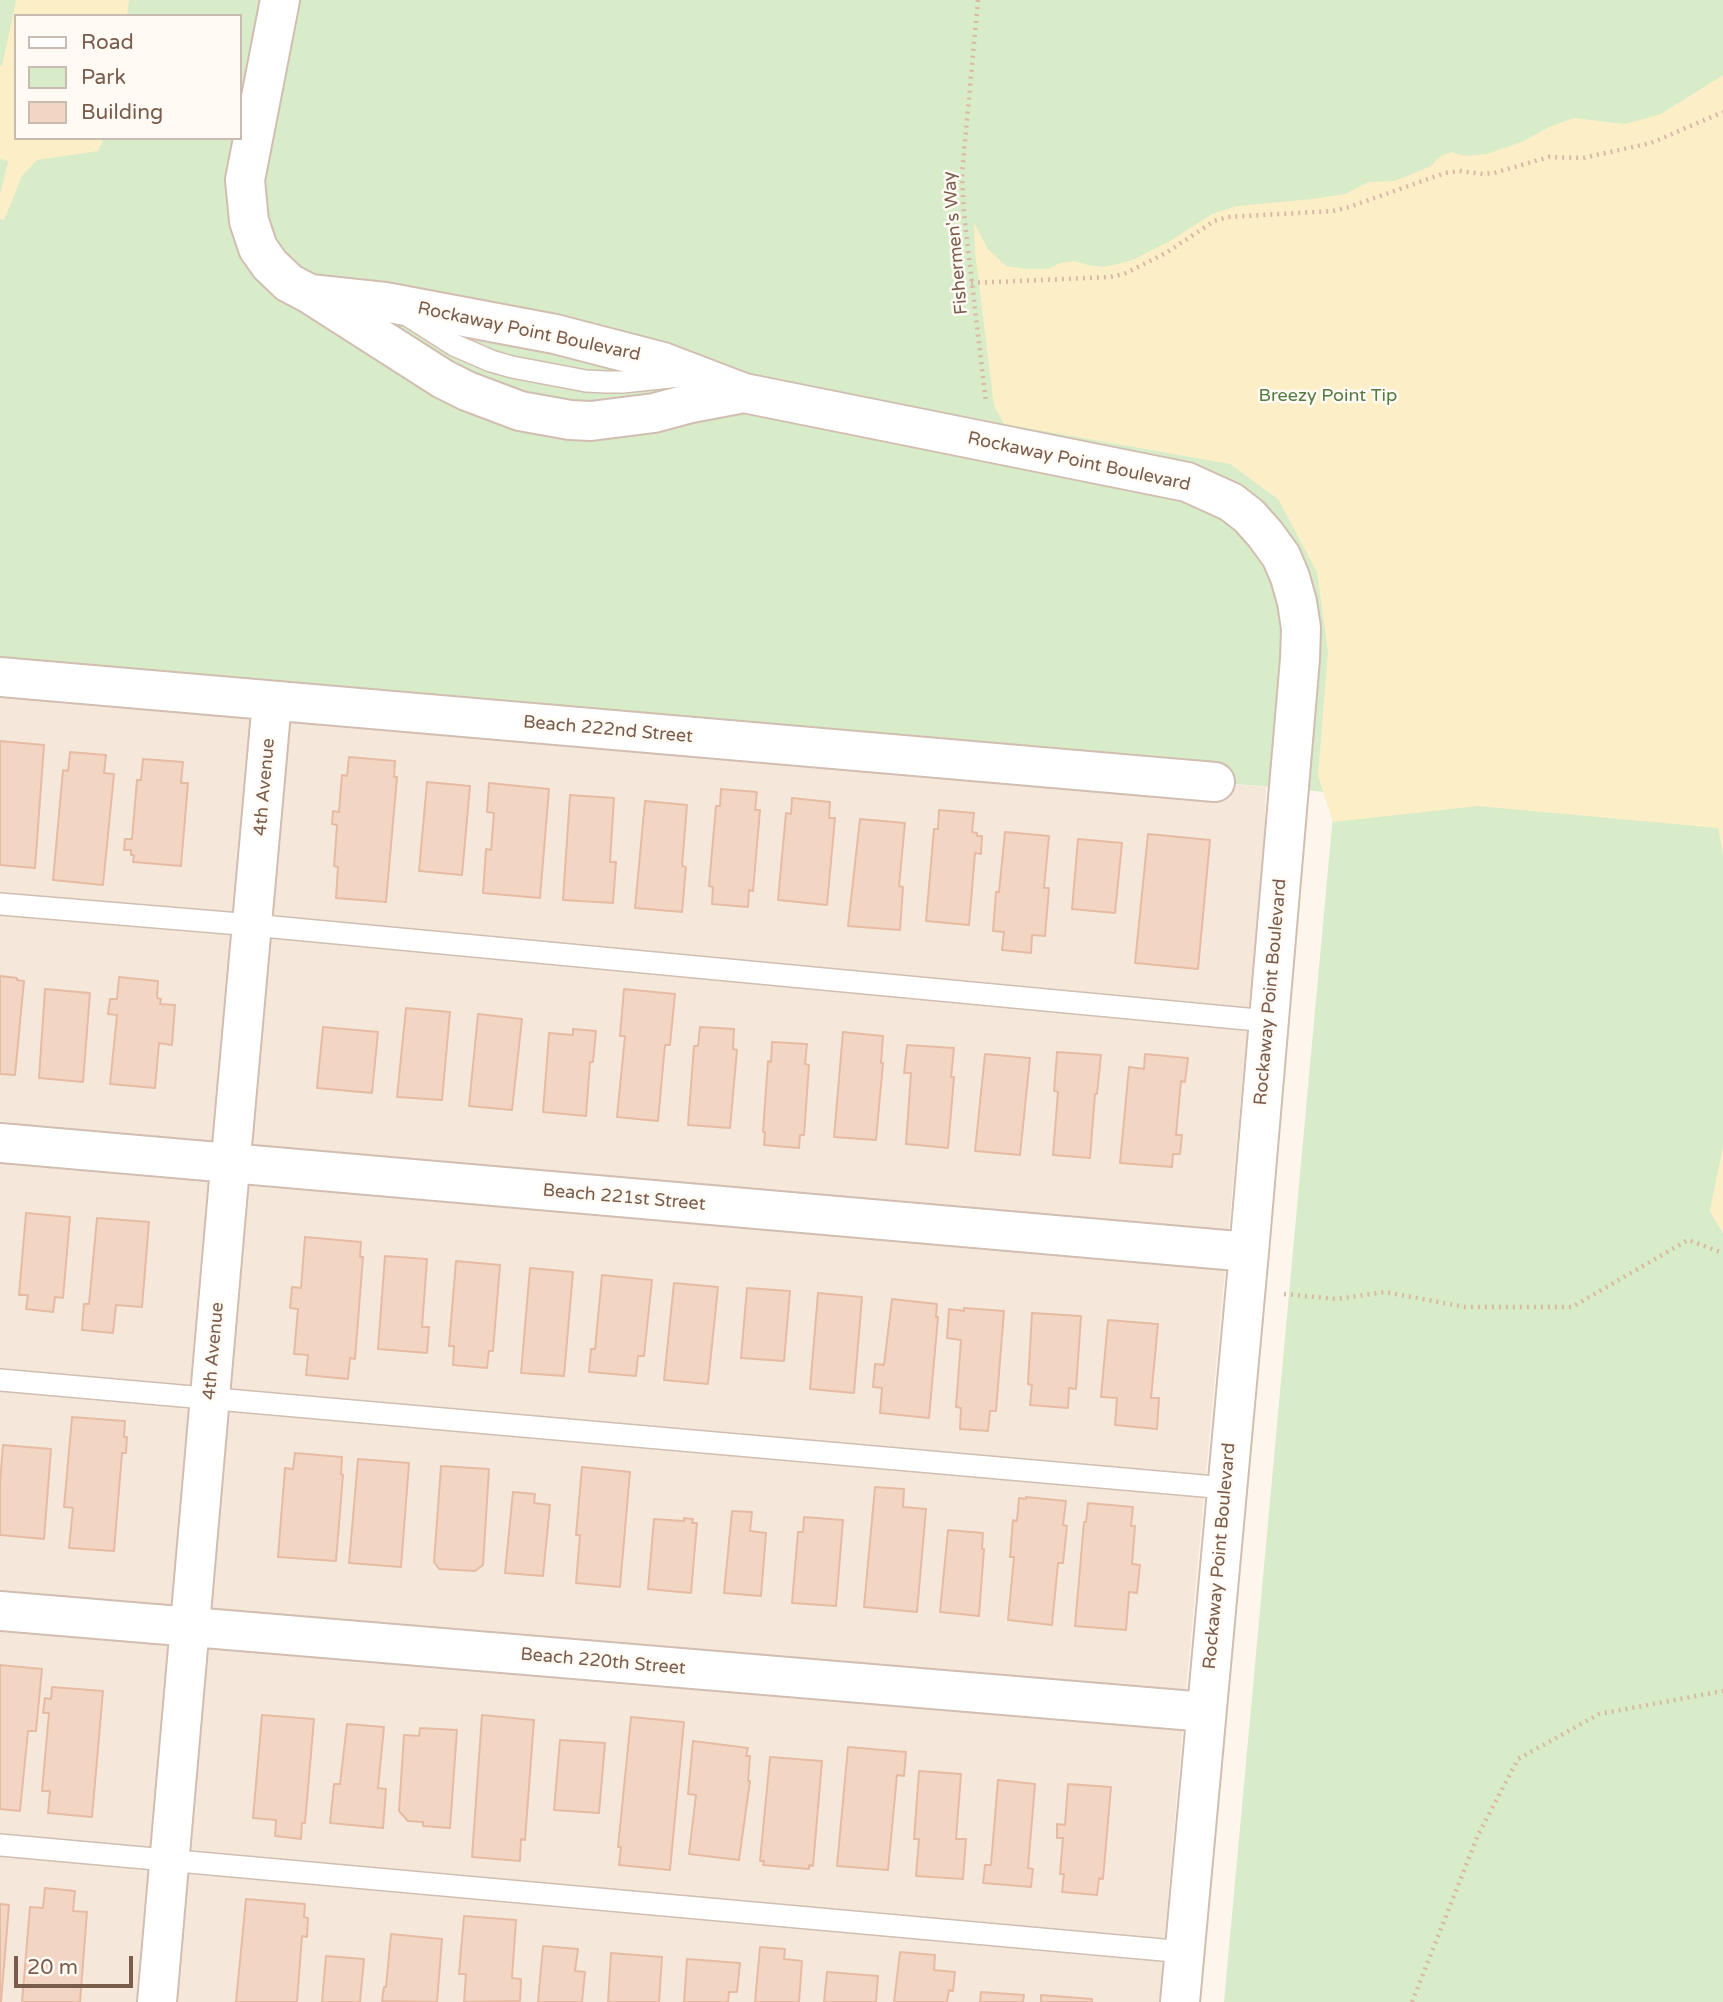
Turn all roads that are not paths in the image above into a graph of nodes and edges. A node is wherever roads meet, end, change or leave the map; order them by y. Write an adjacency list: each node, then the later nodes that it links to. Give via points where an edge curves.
1 (279, 0): 2 (street, Rockaway Point Boulevard, via 244,180 258,248 289,283)
2 (310, 294): 3 (street, Rockaway Point Boulevard, via 385,302 566,337 663,362); 3 (street, Rockaway Point Boulevard, via 443,379 520,411 591,421)
3 (744, 393): 9 (street, Rockaway Point Boulevard, via 1187,482 1231,502 1265,534 1290,577 1301,628)
4 (0, 677): 5 (street, Beach 222nd Street)
5 (272, 701): 6 (street, Beach 222nd Street); 8 (street, 4th Avenue)
6 (1216, 782)
7 (0, 904): 8 (lane)
8 (252, 925): 9 (lane); 11 (street, 4th Avenue)
9 (1268, 1021): 12 (street, Rockaway Point Boulevard)
10 (0, 1143): 11 (street, Beach 221st Street)
11 (230, 1163): 12 (street, Beach 221st Street); 14 (street, 4th Avenue)
12 (1248, 1252): 15 (street, Rockaway Point Boulevard)
13 (0, 1380): 14 (lane)
14 (209, 1399): 15 (lane); 17 (street, 4th Avenue)
15 (1226, 1488): 18 (street, Rockaway Point Boulevard)
16 (0, 1611): 17 (street, Beach 220th Street)
17 (191, 1627): 18 (street, Beach 220th Street); 20 (street, 4th Avenue)
18 (1206, 1712): 21 (street, Rockaway Point Boulevard)
19 (0, 1845): 20 (lane)
20 (169, 1860): 21 (lane); 22 (street, 4th Avenue)
21 (1185, 1952): 23 (street, Rockaway Point Boulevard)
22 (157, 2002)
23 (1180, 2002)

